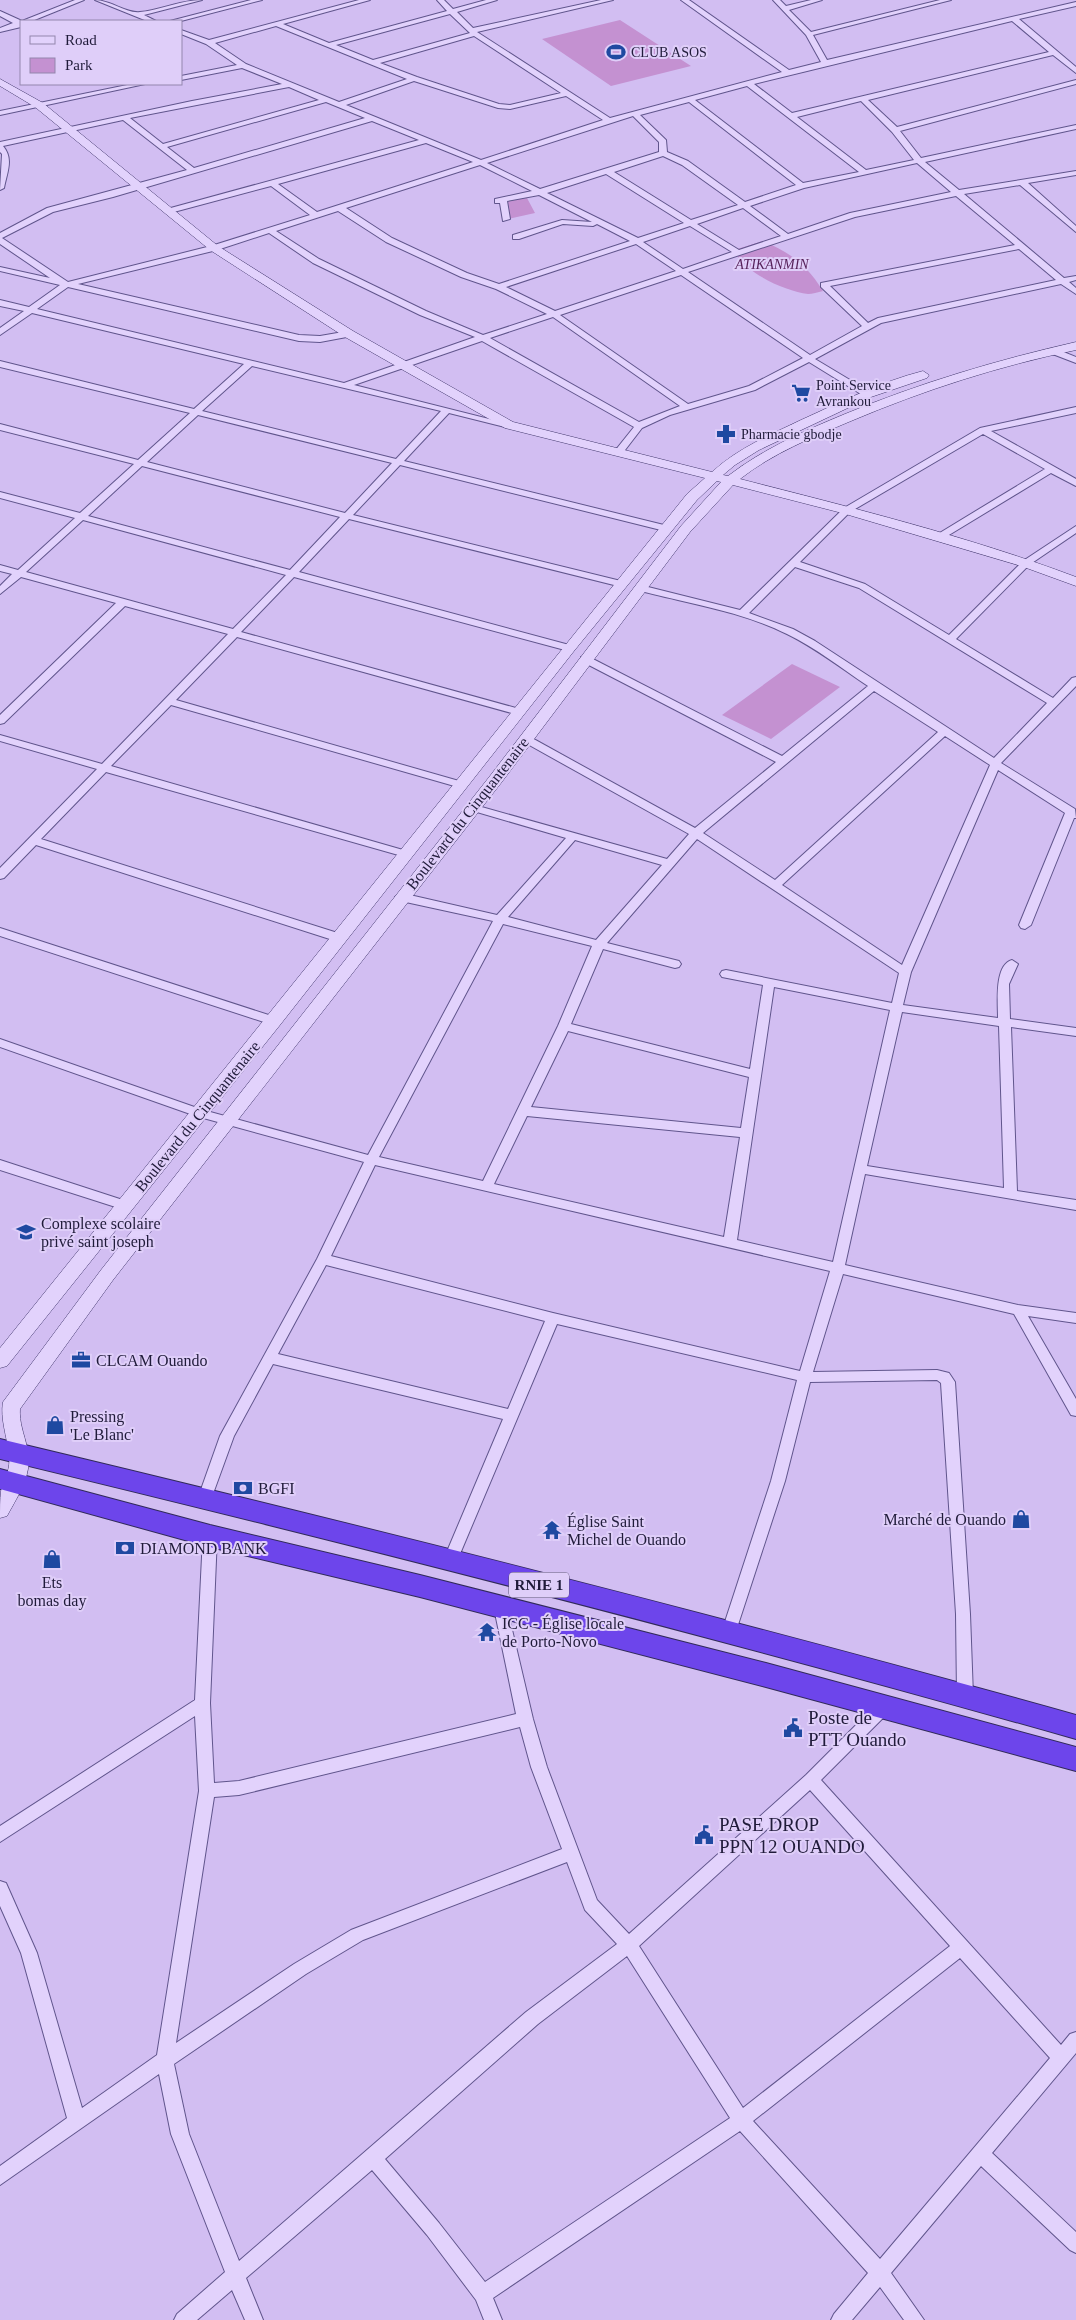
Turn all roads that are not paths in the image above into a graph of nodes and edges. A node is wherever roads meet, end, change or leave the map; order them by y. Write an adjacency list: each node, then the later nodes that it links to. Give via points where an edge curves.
1 (81, 0): 20 (street)
2 (98, 0): 18 (street)
3 (198, 0): 18 (street)
4 (259, 0): 22 (street)
5 (367, 0): 25 (street)
6 (440, 0): 16 (street)
7 (494, 0): 16 (street)
8 (610, 0): 28 (street)
9 (684, 0): 37 (street)
10 (776, 0): 15 (street)
11 (819, 0): 15 (street)
12 (948, 0): 13 (street)
13 (917, 3): 29 (street)
14 (1076, 4): 19 (street)
15 (784, 9): 29 (street)
16 (452, 11): 28 (street); 31 (street)
17 (0, 13): 23 (street)
18 (137, 15): 21 (street)
19 (1013, 18): 32 (street); 34 (street)
20 (30, 20)
21 (150, 20)
22 (178, 20)
23 (20, 22)
24 (20, 24): 26 (street)
25 (276, 24): 30 (street); 31 (street)
26 (0, 30)
27 (182, 32): 30 (street)
28 (473, 33): 33 (street); 45 (street)
29 (809, 34): 34 (street)
30 (209, 42): 35 (street)
31 (329, 45): 33 (street)
32 (1054, 53): 36 (street); 47 (street)
33 (374, 62): 39 (street)
34 (825, 63): 37 (street)
35 (243, 66): 38 (street); 44 (street)
36 (1076, 71)
37 (788, 73): 42 (street)
38 (182, 78)
39 (414, 78): 45 (street, via 502,107); 50 (street)
40 (0, 82): 49 (main road)
41 (1076, 82): 59 (street)
42 (748, 84): 46 (street); 53 (street)
43 (126, 85): 49 (street)
44 (289, 85): 48 (street); 54 (street)
45 (566, 94): 56 (street)
46 (690, 99): 52 (street); 73 (street)
47 (863, 99): 53 (street); 59 (street)
48 (326, 100): 50 (street); 62 (street)
49 (39, 105): 51 (street); 58 (main road)
50 (339, 106): 55 (street)
51 (0, 113)
52 (635, 114): 56 (street); 63 (street, via 663,142)
53 (791, 116): 68 (street)
54 (125, 118): 58 (street); 62 (street)
55 (371, 119): 60 (street); 66 (street)
56 (609, 121): 65 (street)
57 (1076, 127): 64 (street)
58 (67, 129): 61 (street); 74 (main road)
59 (895, 130): 64 (street)
60 (425, 140): 65 (street); 70 (street)
61 (0, 145): 75 (street, via 6,154)
62 (163, 146): 66 (street)
63 (663, 153): 67 (street); 80 (street, via 685,163)
64 (919, 161): 68 (street); 77 (street)
65 (480, 162): 72 (street); 81 (street)
66 (193, 171): 74 (street)
67 (607, 171): 76 (street); 85 (street)
68 (864, 172): 73 (street)
69 (1076, 172): 71 (street)
70 (272, 183): 82 (street); 83 (street)
71 (1023, 183): 77 (street); 88 (street)
72 (523, 185): 76 (street); 78 (street)
73 (802, 186): 80 (street)
74 (138, 187): 82 (main road); 91 (street, via 45,211)
75 (0, 188)
76 (538, 193): 78 (street); 86 (street)
77 (957, 193): 89 (street, via 853,215); 93 (street)
78 (501, 200): 79 (street); 84 (street)
79 (487, 205)
80 (743, 206): 85 (street); 89 (street)
81 (340, 208): 83 (street); 101 (street, via 389,240 464,275)
82 (170, 211): 94 (main road)
83 (317, 216): 87 (street)
84 (506, 219)
85 (690, 223): 92 (street); 95 (street)
86 (603, 225): 90 (street, via 562,222); 92 (street)
87 (270, 230): 94 (street); 110 (street, via 323,265)
88 (1076, 230)
89 (786, 236): 95 (street)
90 (516, 237)
91 (0, 238): 100 (street)
92 (637, 241): 97 (street); 101 (street)
93 (1021, 246): 99 (street); 106 (street, via 824,285)
94 (214, 248): 100 (street); 108 (main road)
95 (737, 252): 97 (street)
96 (0, 270): 100 (street)
97 (681, 271): 105 (street); 113 (street)
98 (1076, 278): 99 (street)
99 (1063, 281): 102 (street); 106 (street)
100 (66, 285): 104 (street); 108 (street, via 299,338 320,339)
101 (499, 287): 105 (street)
102 (1076, 292)
103 (0, 303): 104 (street)
104 (29, 310): 107 (street); 116 (street)
105 (554, 314): 110 (street); 120 (street)
106 (866, 326): 113 (street)
107 (0, 332)
108 (349, 334): 117 (main road)
109 (1076, 335): 119 (main road, Boulevard du Cinquantenaire, via 998,352)
110 (484, 338): 117 (street); 127 (street)
111 (1076, 346): 112 (main road, Boulevard du Cinquantenaire)
112 (1053, 351): 114 (street); 135 (main road, Boulevard du Cinquantenaire, via 981,369 878,404 759,459)
113 (810, 359): 119 (street); 120 (street, via 752,388)
114 (1076, 360)
115 (0, 364): 123 (street)
116 (249, 364): 118 (street); 123 (street)
117 (403, 364): 118 (street); 126 (main road)
118 (344, 386): 121 (street)
119 (867, 394): 134 (main road, Boulevard du Cinquantenaire, via 756,447)
120 (687, 407): 127 (street)
121 (447, 410): 126 (street); 131 (street)
122 (1076, 410): 124 (street)
123 (197, 411): 131 (street); 132 (street)
124 (1064, 412): 125 (street); 129 (street)
125 (1076, 419)
126 (509, 425): 130 (main road)
127 (639, 426): 130 (street)
128 (0, 427): 132 (street)
129 (983, 430): 133 (street); 138 (street)
130 (619, 452): 134 (main road)
131 (398, 462): 140 (street); 141 (street)
132 (140, 463): 139 (street); 140 (street)
133 (1052, 469): 136 (street); 143 (street)
134 (712, 477): 135 (main road); 141 (main road, Boulevard du Cinquantenaire)
135 (730, 481): 138 (main road); 151 (main road, Boulevard du Cinquantenaire, via 702,509)
136 (1076, 483)
137 (0, 495): 139 (street)
138 (847, 510): 143 (main road); 144 (street)
139 (82, 516): 147 (street); 148 (street)
140 (346, 516): 148 (street); 150 (street)
141 (666, 528): 150 (main road, Boulevard du Cinquantenaire)
142 (1076, 529): 145 (street)
143 (940, 536): 145 (main road)
144 (794, 563): 154 (street); 156 (street, via 862,586)
145 (1026, 563): 149 (main road); 156 (street)
146 (0, 568): 147 (street)
147 (20, 573): 152 (street); 153 (street)
148 (293, 573): 155 (street); 157 (street)
149 (1076, 582)
150 (622, 584): 157 (main road, Boulevard du Cinquantenaire)
151 (640, 588): 154 (street); 158 (main road, Boulevard du Cinquantenaire)
152 (0, 591)
153 (123, 602): 155 (street); 164 (street)
154 (742, 614): 160 (street, via 811,643)
155 (233, 633): 161 (street); 163 (street)
156 (951, 639): 162 (street)
157 (569, 648): 163 (main road, Boulevard du Cinquantenaire)
158 (585, 659): 167 (main road, Boulevard du Cinquantenaire); 168 (street)
159 (1076, 680): 162 (street)
160 (874, 686): 165 (street); 168 (street)
161 (169, 701): 170 (street); 171 (street)
162 (1054, 703): 169 (street)
163 (519, 712): 171 (main road, Boulevard du Cinquantenaire)
164 (0, 721)
165 (946, 731): 169 (street); 180 (street)
166 (0, 738): 170 (street)
167 (526, 739): 172 (main road, Boulevard du Cinquantenaire); 174 (street)
168 (783, 761): 174 (street)
169 (996, 762): 173 (street); 189 (street)
170 (104, 768): 176 (street); 177 (street)
171 (462, 785): 177 (main road, Boulevard du Cinquantenaire)
172 (474, 808): 175 (street); 181 (main road, Boulevard du Cinquantenaire)
173 (1073, 808): 183 (street)
174 (696, 833): 178 (street); 180 (street)
175 (574, 836): 178 (street); 182 (street)
176 (33, 840): 179 (street); 185 (street)
177 (406, 854): 185 (main road, Boulevard du Cinquantenaire)
178 (670, 864): 186 (street)
179 (0, 875)
180 (775, 886): 189 (street)
181 (401, 897): 182 (street); 201 (main road, Boulevard du Cinquantenaire)
182 (500, 919): 186 (street); 203 (street)
183 (1025, 925)
184 (0, 932): 193 (street)
185 (340, 938): 193 (main road, Boulevard du Cinquantenaire)
186 (599, 944): 187 (street); 195 (street)
187 (675, 964)
188 (1012, 964): 194 (street, via 1003,984)
189 (905, 972): 192 (street)
190 (726, 974): 191 (street)
191 (769, 983): 192 (street); 198 (street)
192 (898, 1008): 194 (street); 205 (street)
193 (274, 1020): 200 (main road, Boulevard du Cinquantenaire)
194 (1005, 1024): 196 (street); 207 (street)
195 (564, 1026): 198 (street); 199 (street)
196 (1076, 1032)
197 (0, 1043): 200 (street)
198 (756, 1074): 202 (street)
199 (523, 1111): 202 (street); 206 (street)
200 (200, 1113): 201 (street); 208 (main road, Boulevard du Cinquantenaire)
201 (228, 1122): 203 (street); 221 (main road, Boulevard du Cinquantenaire, via 107,1275 10,1407)
202 (747, 1133): 210 (street)
203 (372, 1160): 206 (street); 211 (street)
204 (0, 1165): 208 (street)
205 (860, 1168): 207 (street); 212 (street)
206 (487, 1186): 210 (street)
207 (1011, 1194): 209 (street)
208 (125, 1205): 217 (main road, Boulevard du Cinquantenaire)
209 (1076, 1205)
210 (730, 1243): 212 (street)
211 (323, 1259): 214 (street); 216 (street)
212 (838, 1268): 213 (street); 218 (street)
213 (1018, 1310): 215 (street); 219 (street)
214 (553, 1318): 218 (street); 220 (street)
215 (1076, 1318)
216 (271, 1358): 220 (street); 223 (street, via 228,1436)
217 (0, 1361)
218 (805, 1377): 228 (street, via 778,1481); 229 (street, via 937,1375 948,1382)
219 (1076, 1411)
220 (511, 1415): 226 (street)
221 (10, 1451): 222 (main road, via 19,1469); 223 (highway, RNIE 1)
222 (7, 1481): 224 (main road); 225 (highway, RNIE 1)
223 (205, 1498): 226 (highway, RNIE 1)
224 (0, 1510)
225 (210, 1536): 227 (highway, RNIE 1); 230 (street)
226 (450, 1561): 228 (highway, RNIE 1)
227 (501, 1608): 231 (highway, RNIE 1, via 756,1672); 232 (street)
228 (728, 1634): 229 (highway, RNIE 1, via 828,1657)
229 (965, 1696): 233 (highway, RNIE 1)
230 (202, 1703): 236 (street); 237 (street)
231 (883, 1708): 234 (highway, RNIE 1); 235 (street)
232 (525, 1719): 236 (street, via 239,1788); 238 (street, via 539,1767)
233 (1076, 1727)
234 (1076, 1759)
235 (811, 1780): 240 (street); 241 (street)
236 (207, 1790): 244 (street)
237 (0, 1835)
238 (572, 1853): 240 (street, via 591,1905); 244 (street, via 357,1935 300,1969)
239 (0, 1888): 246 (street, via 29,1953)
240 (629, 1945): 245 (street); 248 (street, via 532,2018)
241 (961, 1947): 243 (street); 245 (street)
242 (1076, 2040): 243 (street)
243 (1061, 2058): 247 (street)
244 (165, 2060): 246 (street); 252 (street, via 180,2134)
245 (741, 2120): 251 (street); 253 (street)
246 (77, 2122): 249 (street)
247 (981, 2154): 250 (street); 251 (street)
248 (373, 2158): 252 (street); 253 (street)
249 (0, 2176)
250 (1076, 2244)
251 (880, 2272): 257 (street); 258 (street)
252 (236, 2274): 254 (street); 255 (street)
253 (483, 2294): 256 (street)
254 (183, 2320)
255 (254, 2320)
256 (493, 2320)
257 (840, 2320)
258 (915, 2320)

